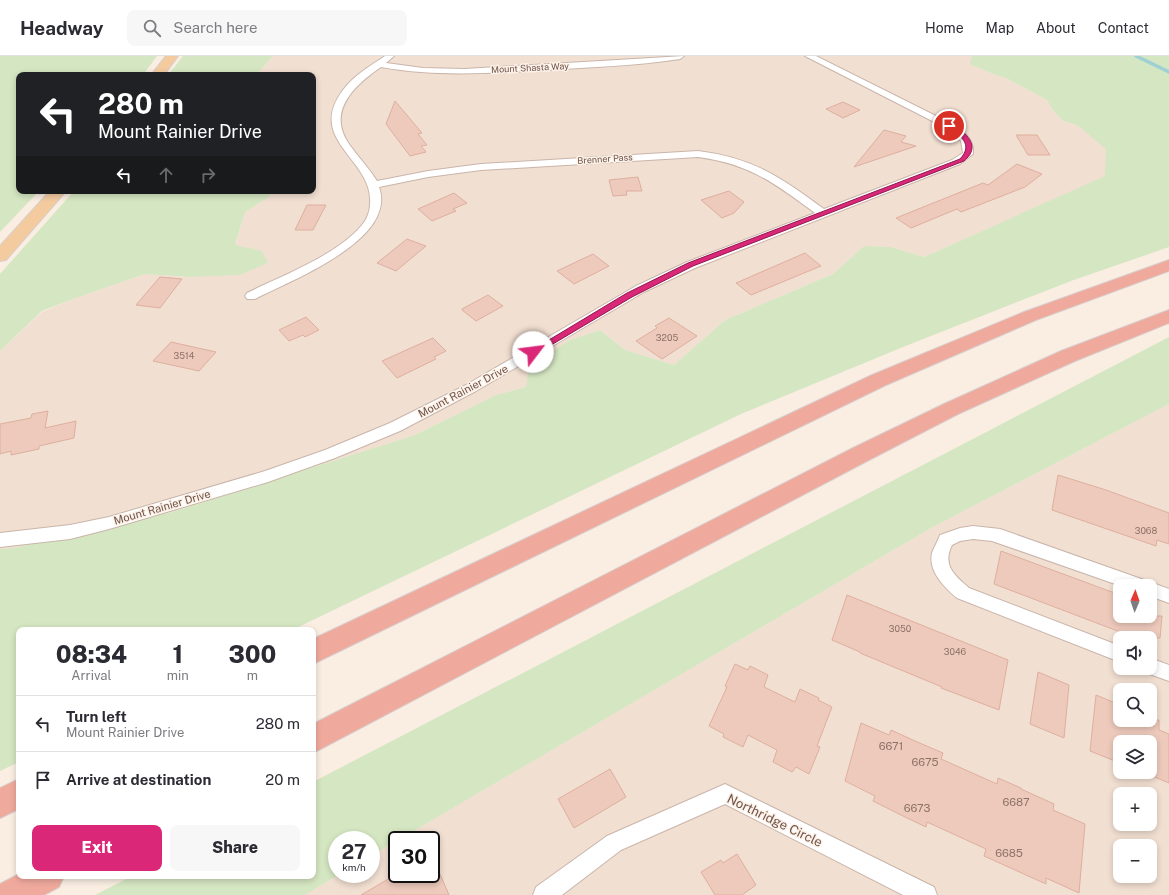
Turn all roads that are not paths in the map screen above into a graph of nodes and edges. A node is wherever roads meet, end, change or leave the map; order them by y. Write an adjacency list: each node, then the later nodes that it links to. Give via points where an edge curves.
1 (172, 56): 6 (main road)
2 (390, 56): 5 (street)
3 (680, 56): 5 (street, Mount Shasta Way, via 622,63 447,73 412,71)
4 (809, 56): 9 (street, Mount Rainier Drive, via 960,132 970,147 968,154 956,162)
5 (380, 64): 7 (street, via 350,88 342,98 336,113 335,125 338,136 369,175)
6 (159, 72)
7 (373, 185): 9 (street, Brenner Pass, via 481,167 688,154 728,158 756,168); 12 (street, via 377,196 372,217 357,236 330,255)
8 (55, 194): 10 (main road)
9 (822, 213): 14 (street, Mount Rainier Drive, via 690,265 646,286 471,388 395,427 330,454 268,476 108,523 70,532)
10 (0, 256)
11 (1169, 265): 18 (highway, via 1030,316 879,380)
12 (250, 296)
13 (1169, 316): 22 (highway, via 1068,356 944,413)
14 (0, 540)
15 (1121, 579): 19 (street, via 984,532 958,534 946,540 940,556 942,569 951,583 963,593)
16 (1157, 592): 17 (street)
17 (1169, 596)
18 (316, 651)
19 (1113, 651)
20 (1157, 669): 21 (street)
21 (1169, 673)
22 (316, 736)
23 (16, 795): 24 (highway)
24 (0, 803)
25 (42, 879): 26 (highway)
26 (11, 895)
27 (544, 895): 28 (street, Northridge Circle, via 614,843 725,794)
28 (926, 895)

